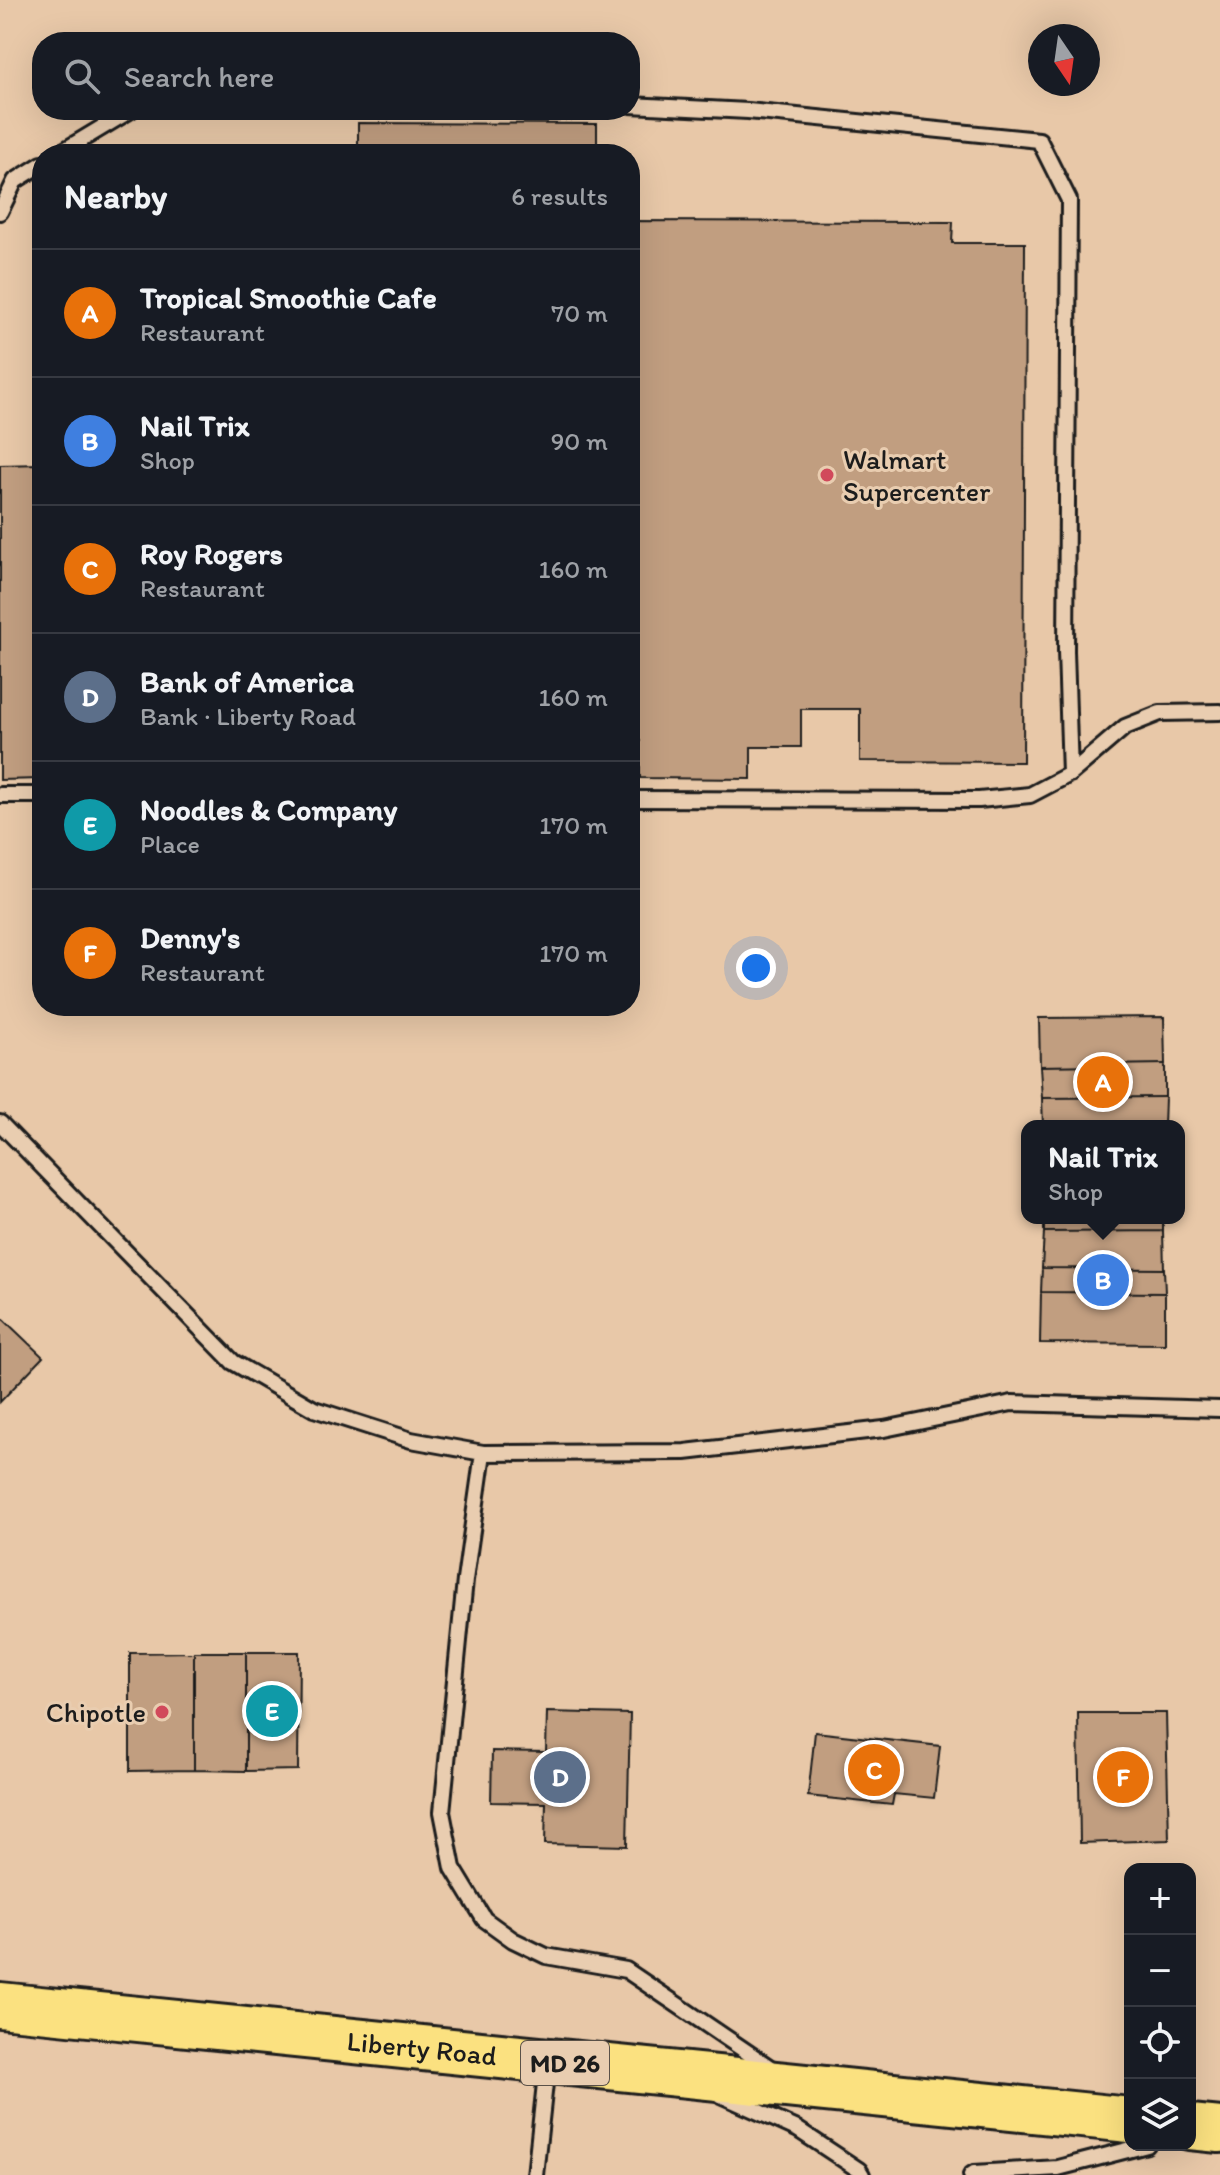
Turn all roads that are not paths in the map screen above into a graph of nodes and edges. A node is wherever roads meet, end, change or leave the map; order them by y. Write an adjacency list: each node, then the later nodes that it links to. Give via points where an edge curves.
1 (640, 106): 7 (lane, via 1039,140 1069,200)
2 (114, 120): 3 (lane)
3 (75, 144)
4 (32, 170): 5 (lane, via 15,181)
5 (0, 212)
6 (1220, 712): 7 (lane, via 1160,713 1125,727)
7 (1070, 774): 10 (lane, via 1030,795 979,800)
8 (0, 795): 9 (lane)
9 (32, 795)
10 (640, 799)
11 (0, 1123): 13 (lane, via 233,1362 314,1409 411,1440)
12 (1220, 1409): 13 (lane, via 1012,1403 884,1429 685,1452)
13 (483, 1453): 17 (lane, via 442,1812 453,1868 484,1919 513,1940 546,1956 626,1970)
14 (0, 2005): 15 (main road, Liberty Road / MD 26)
15 (548, 2061): 16 (main road, Liberty Road / MD 26); 20 (lane)
16 (673, 2074): 17 (main road, Liberty Road / MD 26); 21 (lane, via 797,2129)
17 (799, 2087): 18 (main road, Liberty Road / MD 26)
18 (1124, 2119)
19 (1124, 2151): 22 (lane, via 1058,2168)
20 (535, 2175)
21 (862, 2175)
22 (971, 2175)

